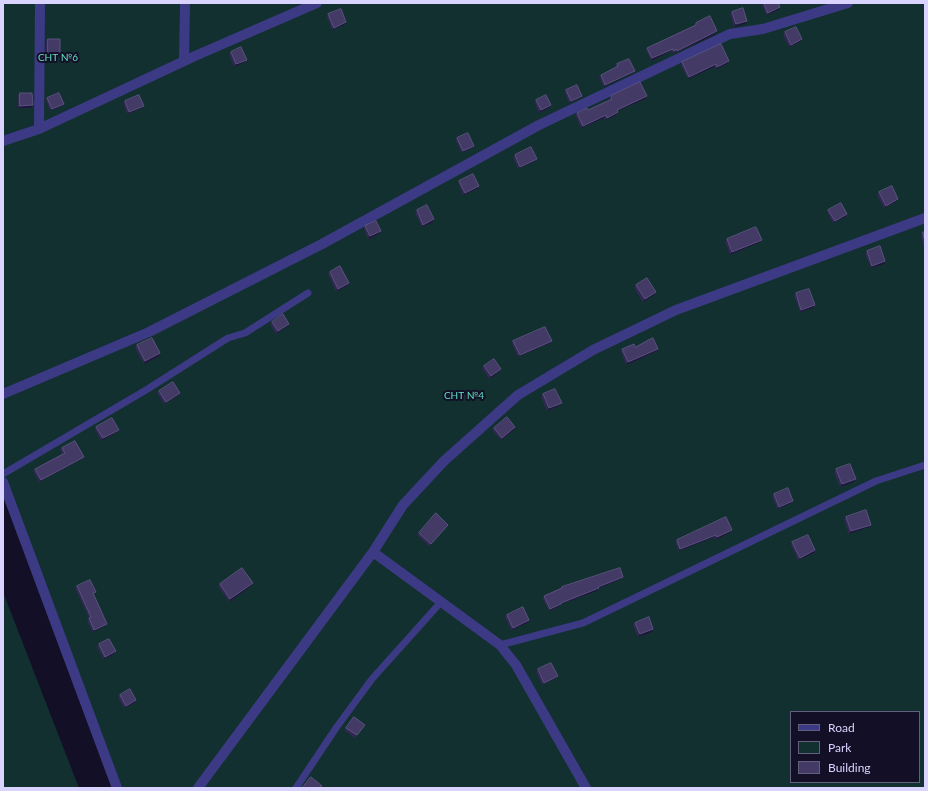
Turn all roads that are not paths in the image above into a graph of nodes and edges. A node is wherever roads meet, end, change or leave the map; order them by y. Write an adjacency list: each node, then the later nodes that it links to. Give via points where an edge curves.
1 (40, 3): 6 (street)
2 (184, 3): 5 (street)
3 (317, 3): 5 (street)
4 (848, 3): 10 (street, via 763,29 730,34 539,125 322,244 149,332)
5 (184, 61): 6 (street)
6 (39, 129): 7 (street)
7 (3, 141)
8 (925, 218): 14 (street, via 676,310 593,350 518,395 444,461 403,504)
9 (308, 293): 12 (lane, via 246,333 228,338 146,390)
10 (3, 394)
11 (925, 465): 16 (lane, via 876,481 583,623)
12 (3, 474)
13 (3, 482): 17 (street)
14 (373, 552): 15 (street); 18 (street)
15 (441, 602): 16 (street); 19 (lane, via 372,679)
16 (500, 645): 20 (street, via 516,665)
17 (117, 788)
18 (198, 788)
19 (296, 788)
20 (586, 788)

